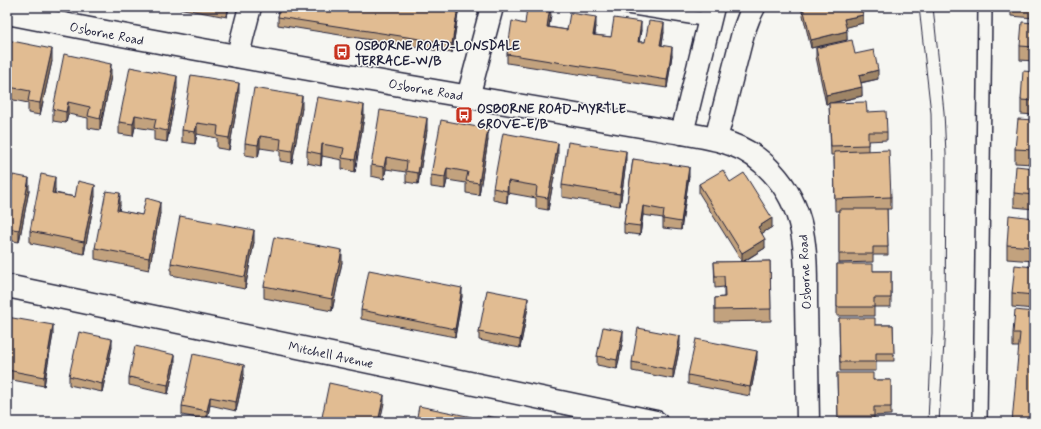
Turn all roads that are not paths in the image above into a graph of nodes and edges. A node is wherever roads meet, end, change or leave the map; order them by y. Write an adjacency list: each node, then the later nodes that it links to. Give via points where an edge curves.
1 (250, 7): 8 (street)
2 (492, 7): 9 (street)
3 (627, 7): 7 (lane)
4 (754, 7): 11 (street, via 743,33)
5 (985, 7): 15 (lane)
6 (7, 14): 8 (street, Osborne Road)
7 (711, 14): 10 (street)
8 (238, 56): 9 (street, Osborne Road)
9 (468, 97): 10 (street, Osborne Road)
10 (682, 133): 11 (street, Osborne Road)
11 (716, 140): 14 (street, Osborne Road, via 739,148 766,165 778,178 795,205 804,241)
12 (7, 286): 13 (street, Mitchell Avenue)
13 (656, 422)
14 (808, 422)
15 (980, 422)

